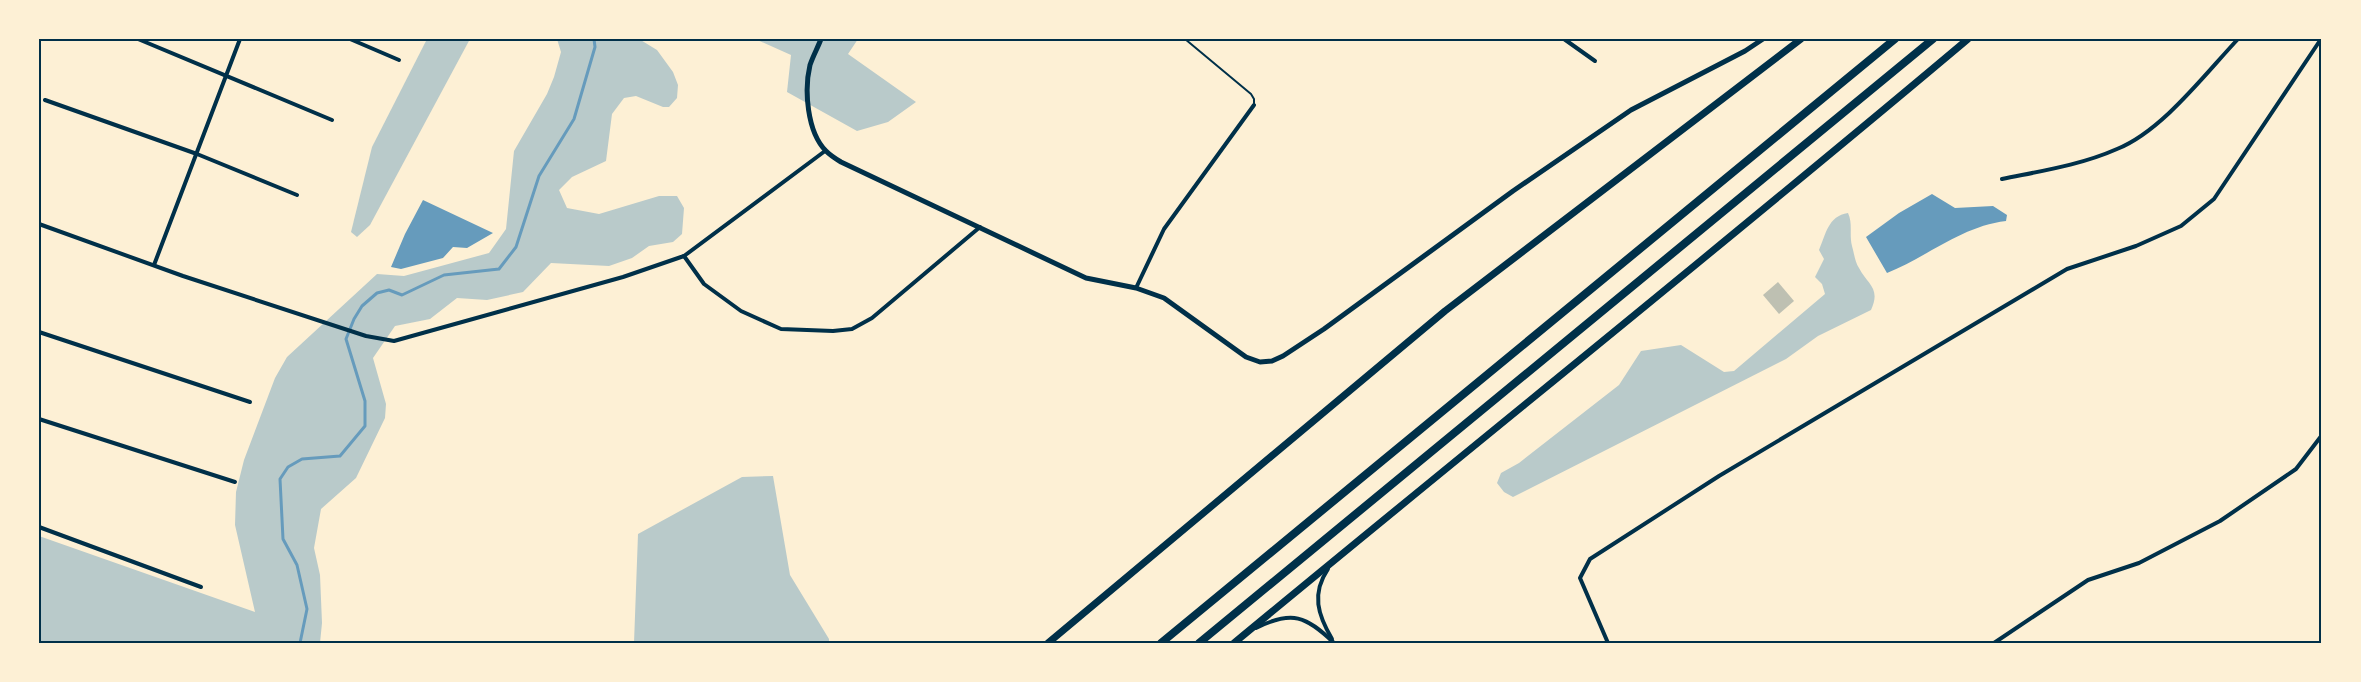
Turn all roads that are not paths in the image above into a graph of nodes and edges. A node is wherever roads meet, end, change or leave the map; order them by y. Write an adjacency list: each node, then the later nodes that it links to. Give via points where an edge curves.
1 (138, 39): 16 (street)
2 (240, 39): 16 (street)
3 (350, 39): 14 (street)
4 (821, 39): 20 (street, via 807,85 815,134)
5 (1185, 39): 18 (lane, via 1251,94)
6 (1564, 39): 15 (street)
7 (1763, 39): 28 (street, via 1631,110 1324,330 1272,361 1246,357 1164,298)
8 (1801, 39): 38 (main road, via 1445,311)
9 (1895, 39): 39 (highway)
10 (1933, 39): 40 (highway)
11 (1968, 39): 35 (main road)
12 (2238, 39): 22 (street, via 2159,123 2120,149)
13 (2321, 39): 43 (street, via 2214,199 2181,226 2067,269 1719,476 1590,560 1580,578)
14 (399, 60)
15 (1595, 61)
16 (226, 75): 19 (street); 21 (street)
17 (45, 100): 21 (street)
18 (1254, 105): 28 (street, via 1164,229)
19 (332, 120)
20 (825, 151): 25 (street); 26 (street)
21 (196, 153): 23 (street); 27 (street)
22 (2002, 179)
23 (297, 195)
24 (39, 224): 27 (street)
25 (980, 227): 26 (street, via 872,318 852,329 833,332 781,329 741,311 704,284); 28 (street, via 1086,278)
26 (684, 256): 27 (street, via 394,341 366,336)
27 (154, 266)
28 (1136, 288)
29 (39, 332): 30 (street)
30 (250, 402)
31 (39, 419): 33 (street)
32 (2322, 435): 44 (street, via 2296,469 2220,521 2139,563 2088,580)
33 (236, 482)
34 (39, 527): 36 (street)
35 (1336, 557): 37 (main road); 42 (street, via 1317,594 1318,609)
36 (201, 587)
37 (1246, 633): 41 (main road); 42 (street, via 1287,616 1303,619)
38 (1048, 643)
39 (1161, 643)
40 (1199, 643)
41 (1234, 643)
42 (1334, 643)
43 (1608, 643)
44 (1994, 643)

